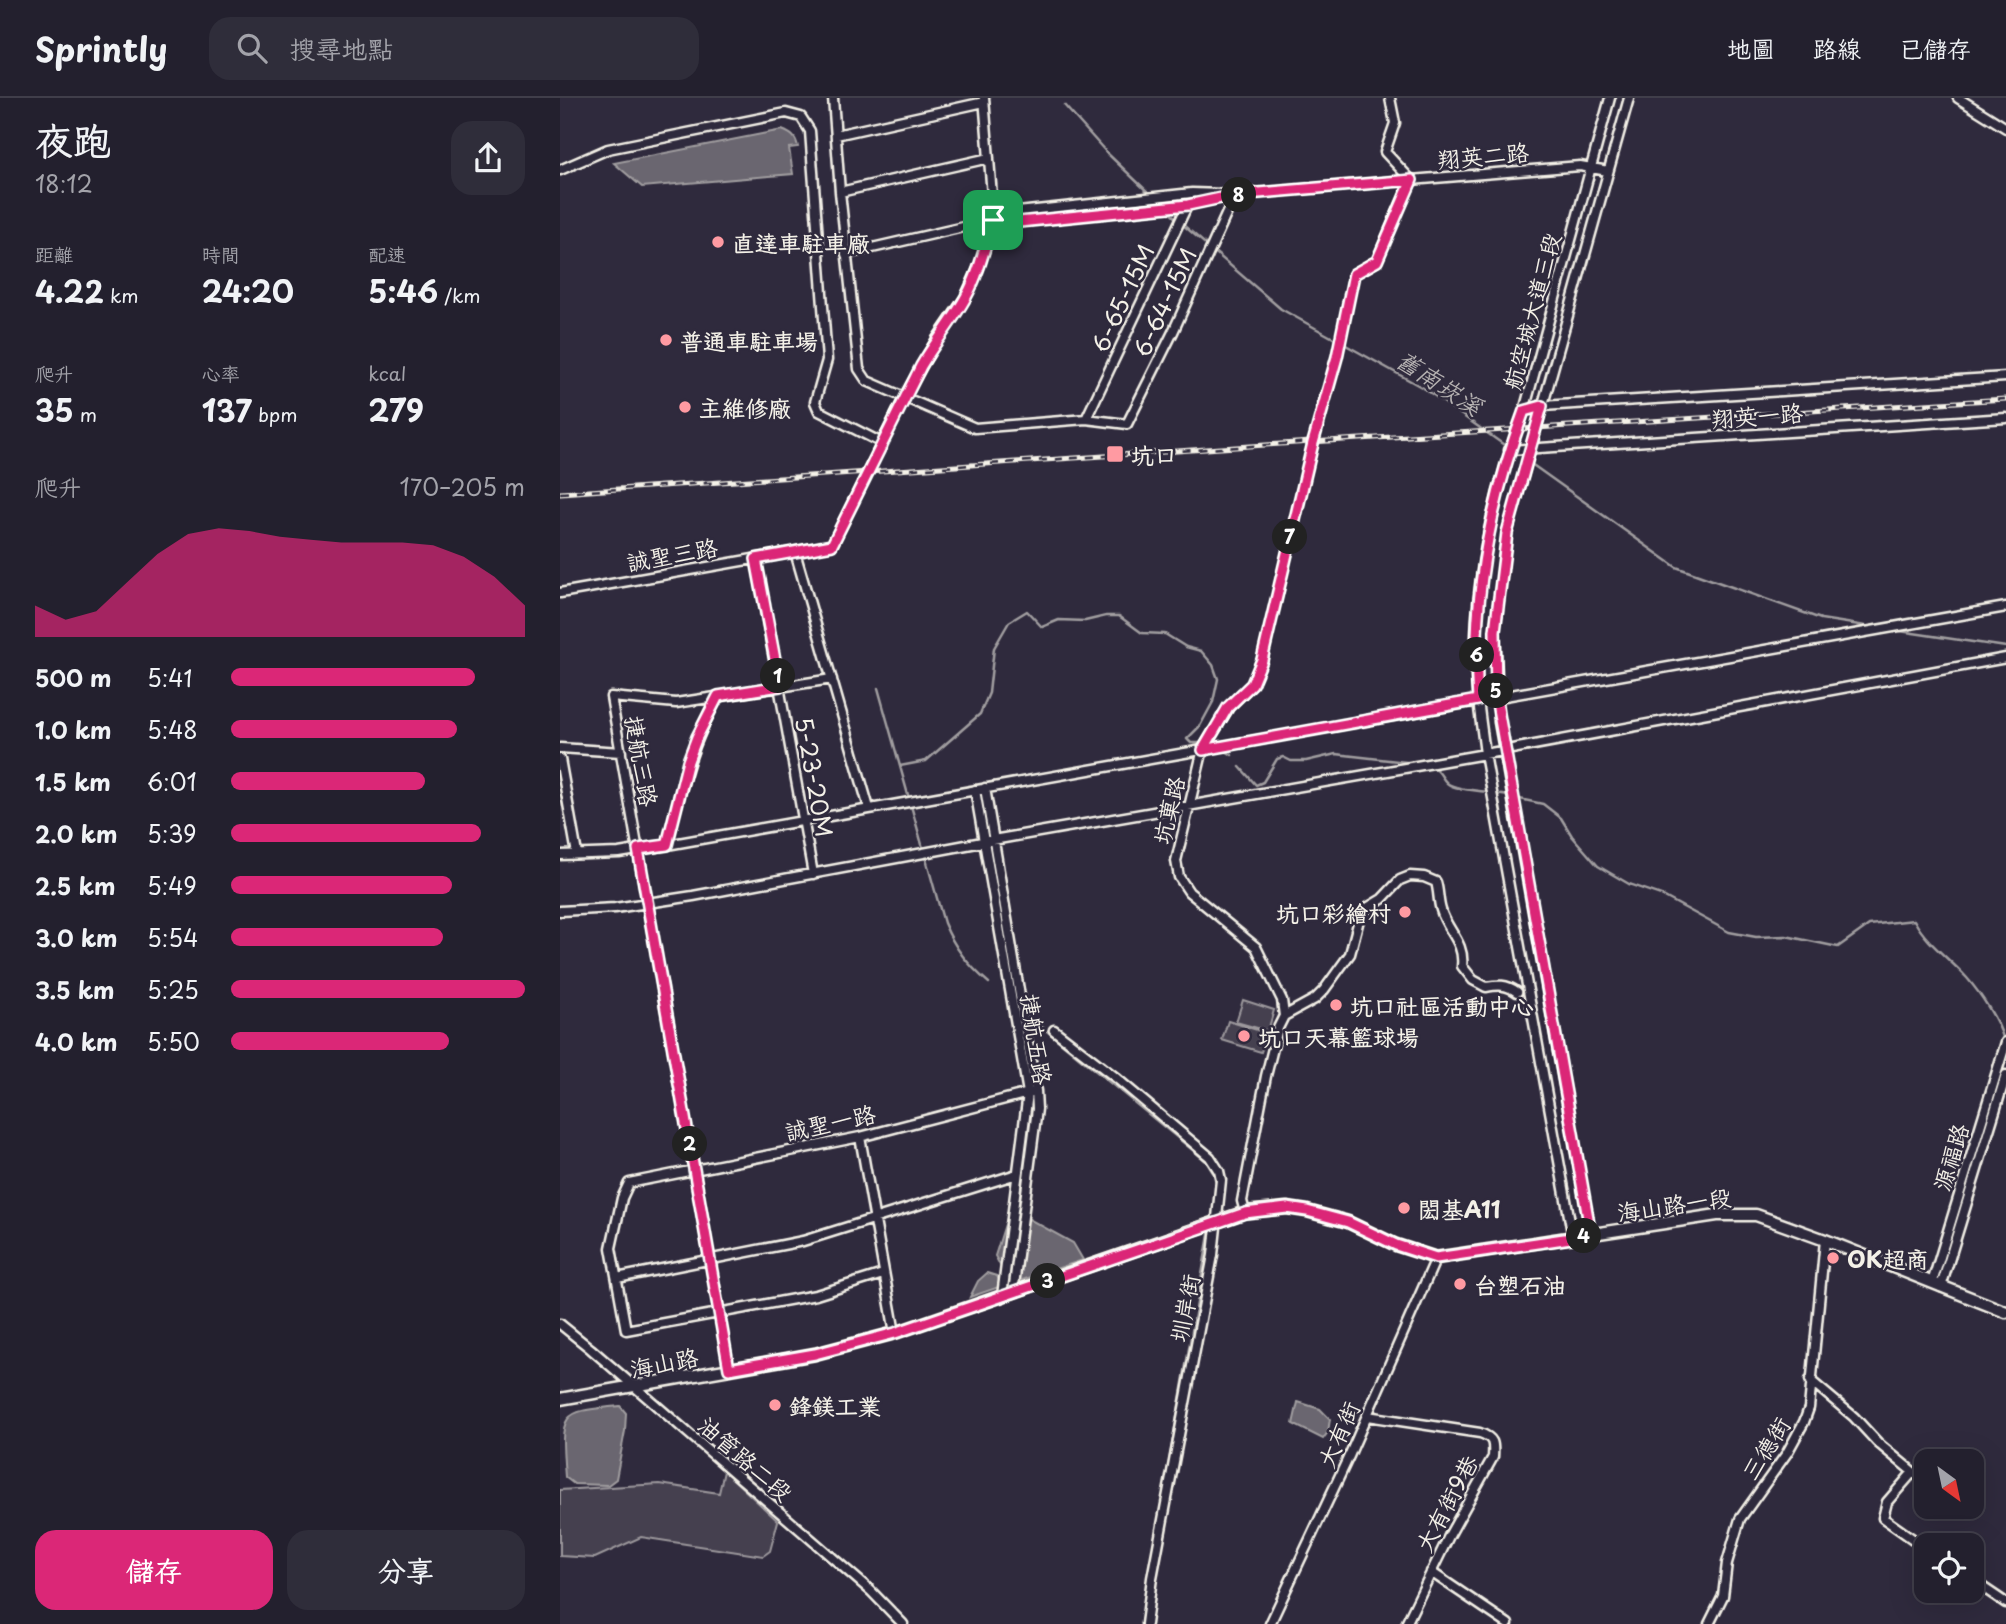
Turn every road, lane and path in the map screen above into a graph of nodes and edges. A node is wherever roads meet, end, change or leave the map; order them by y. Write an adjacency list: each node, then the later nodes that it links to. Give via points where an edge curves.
1 (833, 98): 8 (street)
2 (1390, 98): 13 (street, via 1395,123 1385,152)
3 (1610, 98): 10 (street, 航空城大道三段)
4 (1629, 98): 12 (street, 航空城大道三段)
5 (1958, 98): 7 (street)
6 (984, 100): 8 (street); 9 (street)
7 (2006, 128)
8 (836, 135): 14 (street)
9 (989, 158): 14 (street); 18 (street)
10 (1590, 166): 12 (street, 翔英二路); 13 (street, 翔英二路); 23 (street, 航空城大道三段)
11 (560, 170): 26 (street, via 608,149 786,113 801,117 810,131 827,360 815,402 819,411)
12 (1608, 170): 22 (street, 航空城大道三段)
13 (1412, 180): 16 (street, 翔英二路); 40 (street, 坑菓路, via 1377,261 1354,274 1262,660 1252,684 1228,707)
14 (840, 192): 19 (street)
15 (1192, 193): 16 (street, 翔英二路); 17 (street, 6-65-15M); 18 (street, 翔英二路, via 1009,213)
16 (1235, 195): 17 (street, 翔英二路); 25 (street, 6-64-15M, via 1127,424)
17 (1188, 205): 18 (street, 翔英二路, via 1009,223); 25 (street, 6-65-15M)
18 (993, 220): 19 (street, 翔英二路); 21 (street, via 965,298)
19 (846, 254): 21 (street, via 859,369 867,381)
20 (2006, 377): 22 (street, 翔英一路)
21 (905, 396): 25 (street, via 975,428); 26 (street)
22 (1542, 406): 23 (street, 翔英一路); 27 (street, 航空城大道三段)
23 (1524, 411): 28 (street, 航空城大道三段)
24 (2006, 418): 27 (street, 翔英一路)
25 (1086, 419)
26 (882, 443): 29 (street, 誠聖三路, via 832,545)
27 (1530, 448): 28 (street, 翔英一路); 37 (street, 航空城大道三段, via 1507,533 1500,580)
28 (1509, 450): 38 (street, 航空城大道三段, via 1481,582)
29 (795, 552): 30 (street, 誠聖三路); 34 (street)
30 (756, 559): 31 (street, 誠聖三路); 35 (street, 5-23-20M)
31 (560, 593)
32 (2006, 607): 37 (street)
33 (2006, 658): 41 (street)
34 (832, 679): 35 (street); 48 (street)
35 (780, 686): 36 (street); 49 (street, 5-23-20M)
36 (718, 696): 42 (street, 捷航三路, via 676,703 611,697); 52 (street, via 688,761)
37 (1496, 697): 38 (street); 41 (street, 航空城大道三段)
38 (1478, 700): 40 (street); 43 (street, 航空城大道三段)
39 (560, 748): 42 (street)
40 (1203, 750): 45 (street); 47 (street, 坑菓路)
41 (1504, 750): 43 (street); 71 (street, 航空城大道三段)
42 (621, 752): 53 (street, 捷航三路)
43 (1485, 754): 47 (street); 72 (street, 航空城大道三段)
44 (560, 759): 54 (street)
45 (985, 788): 46 (street); 50 (street, 捷航五路)
46 (975, 790): 48 (street); 51 (street, 捷航五路)
47 (1188, 806): 50 (street); 60 (street, 坑菓路, via 1176,861 1179,877 1197,899 1256,947 1282,1000)
48 (869, 808): 49 (street)
49 (803, 820): 52 (street); 56 (street, 5-23-20M)
50 (993, 840): 51 (street); 64 (street, 捷航五路)
51 (983, 842): 56 (street); 64 (street, 捷航五路)
52 (667, 845): 53 (street)
53 (638, 849): 54 (street); 57 (street, 捷航三路)
54 (577, 854): 55 (street)
55 (560, 855)
56 (813, 874): 57 (street)
57 (648, 903): 58 (street); 66 (street, 捷航三路)
58 (560, 911)
59 (1517, 992): 60 (street, via 1509,986 1486,987 1473,980 1462,966 1461,946 1440,909 1436,883 1409,876 1360,916 1350,954 1324,990)
60 (1284, 1016): 68 (street, via 1264,1088 1242,1201)
61 (1054, 1030): 70 (street, 圳岸街, via 1210,1157 1221,1180)
62 (2006, 1042): 78 (street, 源福路)
63 (2006, 1075): 78 (street, 源福路)
64 (1032, 1092): 65 (street, 誠聖一路); 67 (street, 捷航五路); 79 (street, 捷航五路, via 1037,1108)
65 (860, 1137): 66 (street, 誠聖一路); 69 (street)
66 (695, 1170): 75 (street, 捷航三路); 77 (street, 誠聖一路, via 629,1183 611,1248)
67 (1017, 1174): 69 (street); 80 (street, 捷航五路)
68 (1245, 1213): 70 (main road, 海山路一段); 74 (main road, 海山路一段, via 1287,1208 1307,1211 1348,1222)
69 (874, 1218): 75 (street, via 803,1241); 76 (street)
70 (1216, 1224): 79 (main road, 海山路); 96 (street, 圳岸街)
71 (1591, 1235): 72 (main road, 海山路一段); 73 (main road, 海山路一段, via 1734,1213 1756,1215)
72 (1573, 1238): 74 (main road, 海山路一段)
73 (1825, 1240): 78 (main road, 海山路一段); 86 (street, 三德街)
74 (1436, 1258): 89 (street, 大有街)
75 (711, 1260): 77 (street); 82 (street, 捷航三路)
76 (883, 1274): 82 (street, via 816,1295); 84 (street)
77 (617, 1278): 82 (street, via 626,1330)
78 (1936, 1285): 81 (main road, 海山路一段)
79 (1013, 1293): 80 (main road, 海山路)
80 (1002, 1296): 84 (main road, 海山路)
81 (2006, 1312)
82 (721, 1314): 85 (street, 捷航三路)
83 (560, 1325): 87 (street, 油管路二段)
84 (895, 1333): 85 (main road, 海山路, via 815,1354)
85 (729, 1369): 87 (main road, 海山路)
86 (1810, 1380): 90 (street); 100 (street, 三德街, via 1804,1422 1740,1519 1723,1596)
87 (635, 1387): 88 (main road, 海山路); 95 (street, 油管路二段, via 871,1591)
88 (560, 1399)
89 (1367, 1416): 92 (street, 大有街9巷, via 1480,1433 1494,1443 1493,1457); 97 (street, 大有街)
90 (1913, 1472): 91 (street, via 1887,1502 1883,1518)
91 (1914, 1540)
92 (1431, 1573): 98 (street, 大有街9巷); 99 (street)
93 (1984, 1588): 94 (street)
94 (2006, 1603)
95 (903, 1624)
96 (1146, 1624)
97 (1270, 1624)
98 (1406, 1624)
99 (1508, 1624)
100 (1709, 1624)

